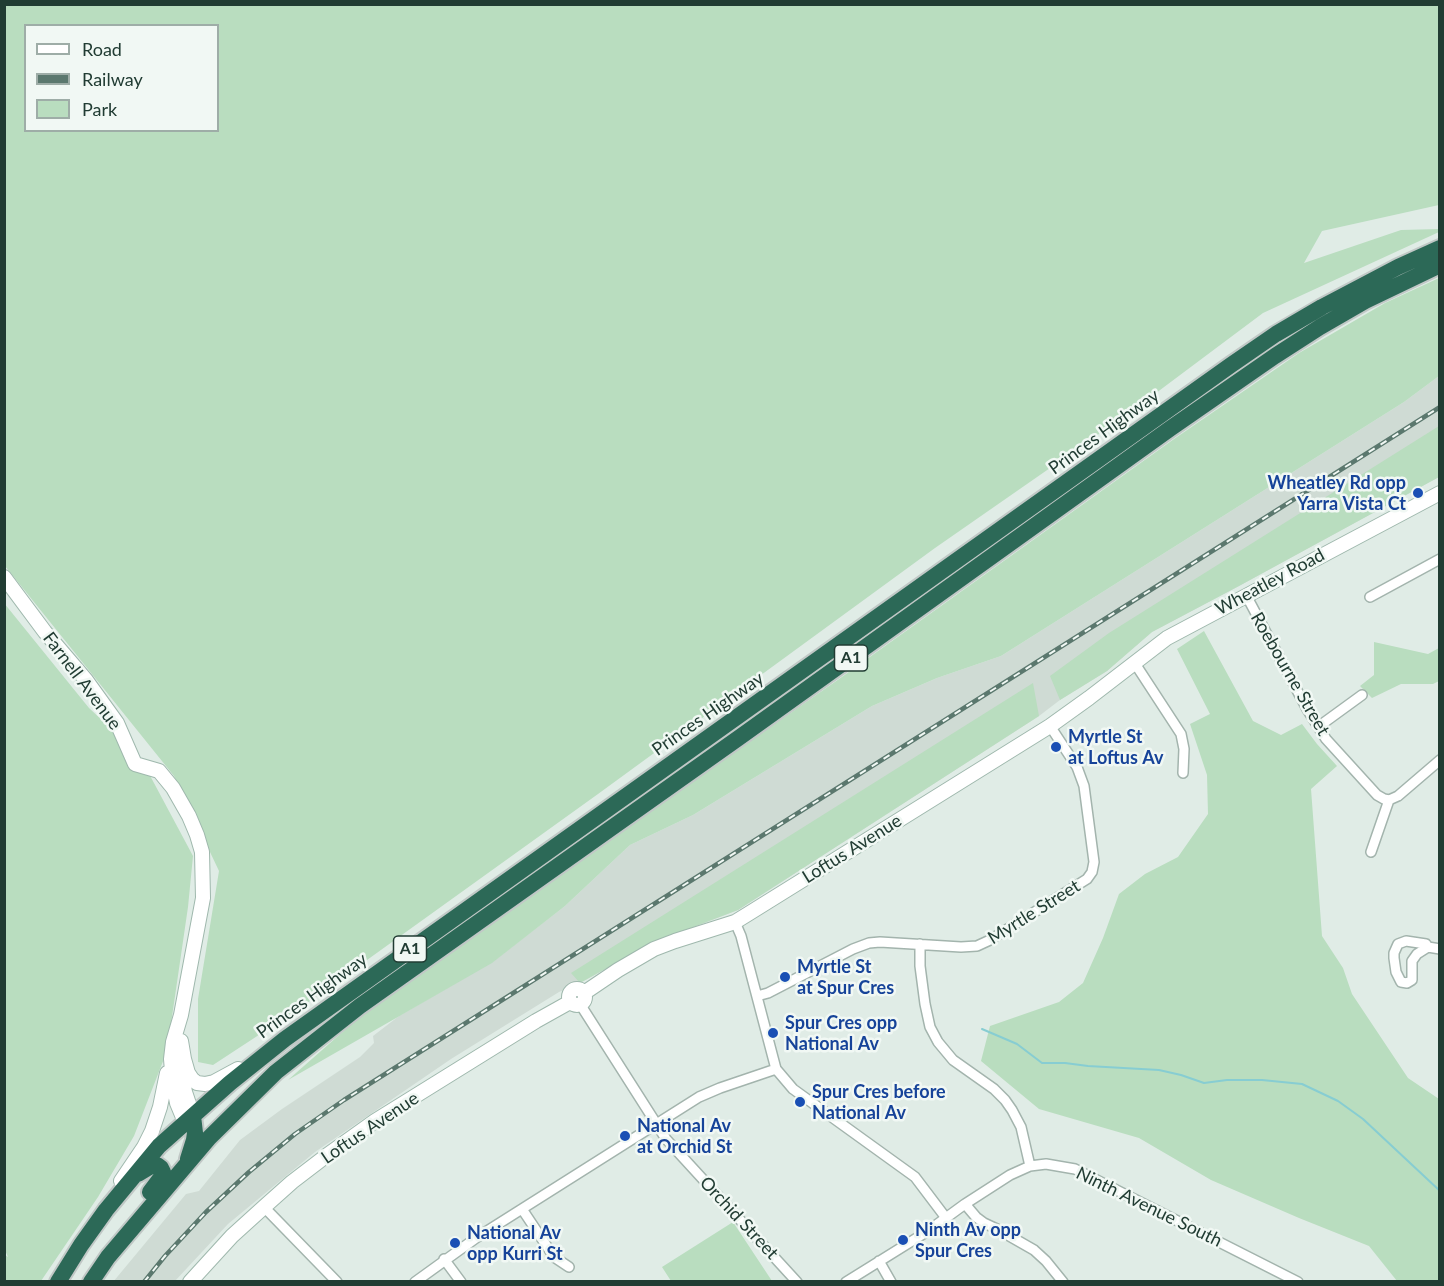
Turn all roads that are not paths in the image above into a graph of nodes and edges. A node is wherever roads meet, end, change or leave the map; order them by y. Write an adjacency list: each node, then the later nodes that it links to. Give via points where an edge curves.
1 (1440, 248): 23 (highway, Princes Highway / A1, via 1341,296 1276,334)
2 (1440, 265): 26 (highway, Princes Highway / A1, via 1356,306 1238,381 360,1006)
3 (1440, 493): 6 (street, Wheatley Road)
4 (1440, 559): 7 (street)
5 (4, 577): 24 (street, Farnell Avenue, via 117,723 135,764 159,771 173,788 197,835 202,852 203,898)
6 (1246, 596): 8 (street, Wheatley Road, via 1167,638); 12 (street, Roebourne Street)
7 (1370, 597)
8 (1134, 662): 9 (street, Wheatley Road); 14 (street, via 1181,734)
9 (1108, 683): 11 (street, Loftus Avenue)
10 (1362, 695): 12 (street)
11 (1050, 726): 17 (street, Loftus Avenue); 18 (street, Myrtle Street, via 1084,786 1092,872 1084,881 977,946)
12 (1318, 727): 15 (street, Roebourne Street, via 1377,795)
13 (1440, 760): 15 (street)
14 (1183, 773)
15 (1389, 800): 16 (street)
16 (1371, 852)
17 (735, 922): 21 (street); 22 (street, Loftus Avenue, via 654,949)
18 (920, 944): 21 (street, Myrtle Street, via 860,945); 29 (street, via 930,1027 953,1060 1005,1100 1021,1127)
19 (1428, 947): 19 (street, via 1406,941 1398,944 1394,965 1401,982 1412,980 1412,961); 20 (street)
20 (1440, 949)
21 (757, 996): 25 (street)
22 (578, 999): 28 (street, Orchid Street); 33 (street, Loftus Avenue, via 375,1121)
23 (285, 1039): 24 (street, via 206,1084 197,1083 189,1075); 27 (highway, Princes Highway / A1)
24 (176, 1045): 27 (street, Farnell Avenue); 35 (street, via 152,1131)
25 (776, 1069): 28 (street, via 709,1092); 36 (street, via 808,1101 915,1177)
26 (276, 1072): 27 (highway, via 216,1120 207,1124); 30 (highway, Princes Highway / A1)
27 (192, 1120): 30 (highway, via 193,1147); 31 (highway, Princes Highway / A1, via 159,1146)
28 (656, 1124): 34 (street); 47 (street, Orchid Street)
29 (1030, 1166): 32 (street, Ninth Avenue South); 51 (street, Ninth Avenue South, via 1046,1164 1075,1169)
30 (183, 1168): 37 (highway, Princes Highway / A1)
31 (132, 1178): 35 (highway, Princes Highway / A1); 37 (highway, via 153,1166 163,1170)
32 (965, 1204): 36 (street, Ninth Avenue South); 50 (street, via 984,1223 1034,1250)
33 (264, 1207): 43 (street, Loftus Avenue); 44 (street)
34 (522, 1209): 38 (street); 40 (street, via 554,1257)
35 (106, 1210): 41 (highway, Princes Highway / A1)
36 (946, 1218): 39 (street, Ninth Avenue South)
37 (108, 1257): 42 (highway, Princes Highway / A1)
38 (444, 1259): 45 (street); 46 (street)
39 (879, 1261): 48 (street, Ninth Avenue South); 49 (street)
40 (569, 1267)
41 (58, 1281)
42 (91, 1281)
43 (190, 1281)
44 (338, 1281)
45 (415, 1281)
46 (461, 1281)
47 (797, 1281)
48 (846, 1281)
49 (891, 1281)
50 (1063, 1281)
51 (1298, 1281)

